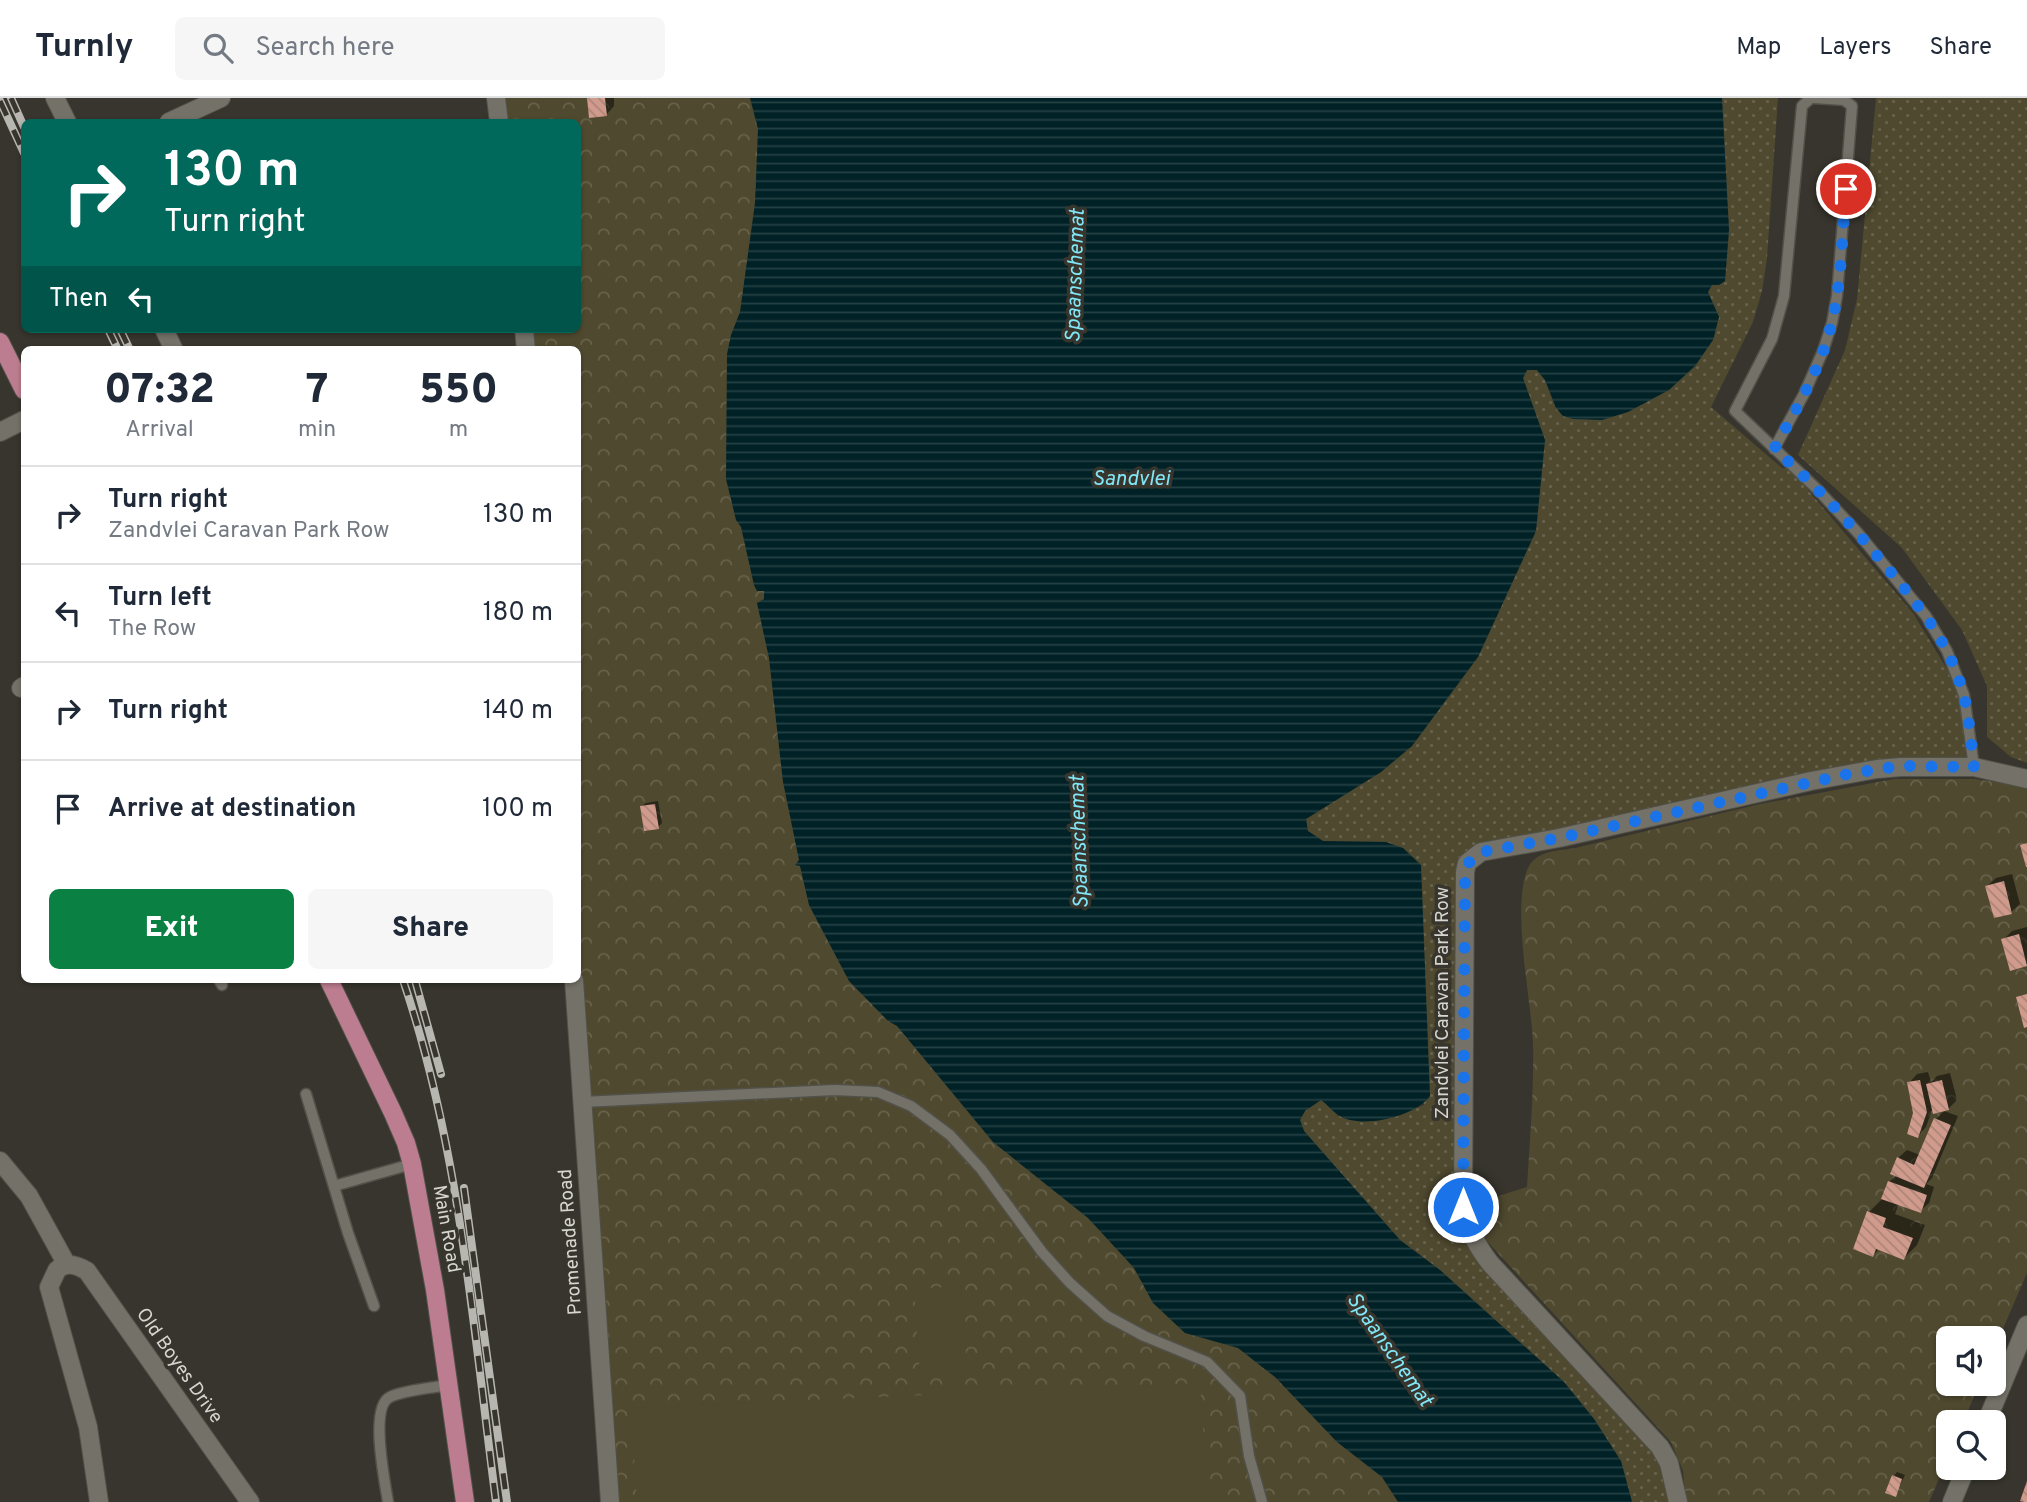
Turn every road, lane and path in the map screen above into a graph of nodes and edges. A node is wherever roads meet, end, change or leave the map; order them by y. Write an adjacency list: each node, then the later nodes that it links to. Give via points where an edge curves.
1 (55, 98): 5 (street)
2 (220, 98): 6 (street)
3 (496, 98): 7 (street)
4 (1812, 98): 12 (lane, via 1802,106 1784,296 1772,339 1735,411); 12 (lane, via 1844,100 1852,106 1837,296 1823,351)
5 (66, 119)
6 (175, 119)
7 (499, 119)
8 (0, 342): 9 (main road)
9 (21, 384)
10 (21, 422): 11 (street)
11 (0, 432)
12 (1774, 449): 13 (lane, via 1858,533 1926,616 1947,651 1964,695)
13 (1974, 767): 14 (street); 34 (street, Zandvlei Caravan Park Row, via 1901,766 1853,773 1481,852 1467,863 1462,1100 1466,1219 1490,1263 1660,1447)
14 (2027, 779)
15 (330, 983): 20 (main road, Main Road, via 393,1113)
16 (574, 983): 18 (street, Promenade Road)
17 (306, 1094): 21 (lane)
18 (582, 1102): 32 (street, Promenade Road); 33 (lane, via 835,1090 878,1092 911,1106 950,1135 1042,1251 1107,1316 1207,1362 1240,1396)
19 (1, 1159): 22 (street, Old Boyes Drive, via 29,1196)
20 (412, 1164): 21 (lane); 25 (main road, Main Road)
21 (334, 1186): 23 (lane)
22 (67, 1265): 28 (street, via 57,1270 49,1287 88,1427); 29 (street, Old Boyes Drive, via 87,1271)
23 (374, 1306)
24 (2027, 1325): 26 (street)
25 (449, 1385): 30 (lane, via 391,1396 381,1407); 31 (main road, Main Road)
26 (1991, 1410)
27 (1961, 1480): 35 (street)
28 (99, 1502)
29 (250, 1502)
30 (388, 1502)
31 (465, 1502)
32 (610, 1502)
33 (1262, 1502)
34 (1678, 1502)
35 (1952, 1502)

